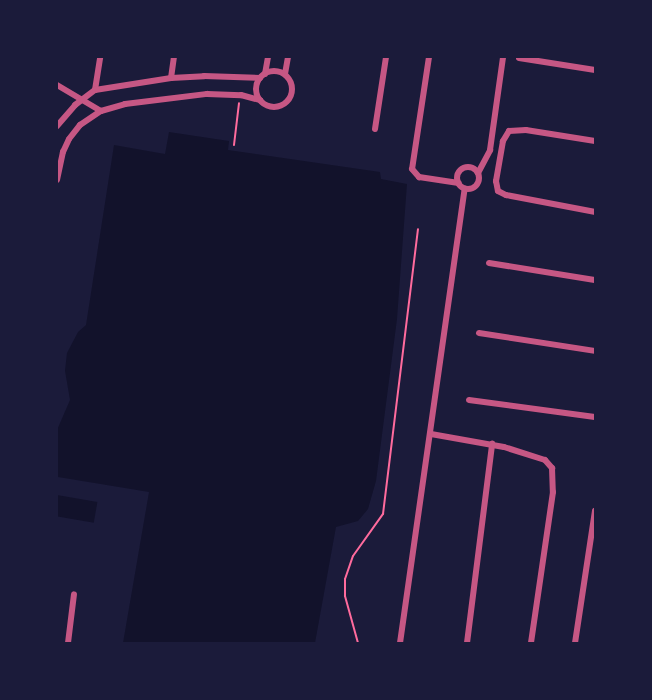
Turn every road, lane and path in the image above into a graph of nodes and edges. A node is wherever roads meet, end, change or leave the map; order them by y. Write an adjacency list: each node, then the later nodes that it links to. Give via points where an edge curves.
1 (100, 57): 14 (street)
2 (174, 57): 12 (street)
3 (268, 57): 11 (street)
4 (288, 57): 10 (street)
5 (387, 57): 20 (street)
6 (429, 57): 25 (street, via 412,169 419,177)
7 (503, 57): 23 (street, via 490,150)
8 (519, 58): 9 (street)
9 (595, 70)
10 (285, 74): 11 (street, via 275,71); 17 (street, via 291,83 289,99 275,106)
11 (262, 76): 12 (street); 17 (street, via 257,85)
12 (171, 78): 14 (street)
13 (57, 85): 16 (street)
14 (95, 90): 16 (street)
15 (241, 95): 17 (street); 18 (street, via 170,97); 22 (path)
16 (82, 99): 18 (street); 19 (street)
17 (260, 100)
18 (100, 111): 24 (street, via 69,138)
19 (57, 126)
20 (375, 129)
21 (595, 141): 27 (street, via 509,131 503,141 496,181 498,191 506,195)
22 (234, 145)
23 (478, 173): 25 (street, via 463,168 458,175); 26 (street, via 477,185)
24 (57, 180)
25 (459, 183): 26 (street)
26 (465, 189): 35 (street)
27 (595, 212)
28 (418, 229): 40 (path, via 383,514 352,556 345,579 345,596)
29 (489, 263): 30 (street)
30 (595, 280)
31 (479, 333): 32 (street)
32 (595, 351)
33 (469, 400): 34 (street)
34 (595, 417)
35 (431, 434): 36 (street); 41 (street)
36 (492, 444): 42 (street); 43 (street, via 545,460 552,468 553,492)
37 (595, 510): 44 (street)
38 (74, 594): 39 (street)
39 (68, 643)
40 (358, 643)
41 (400, 643)
42 (467, 643)
43 (531, 643)
44 (575, 643)

